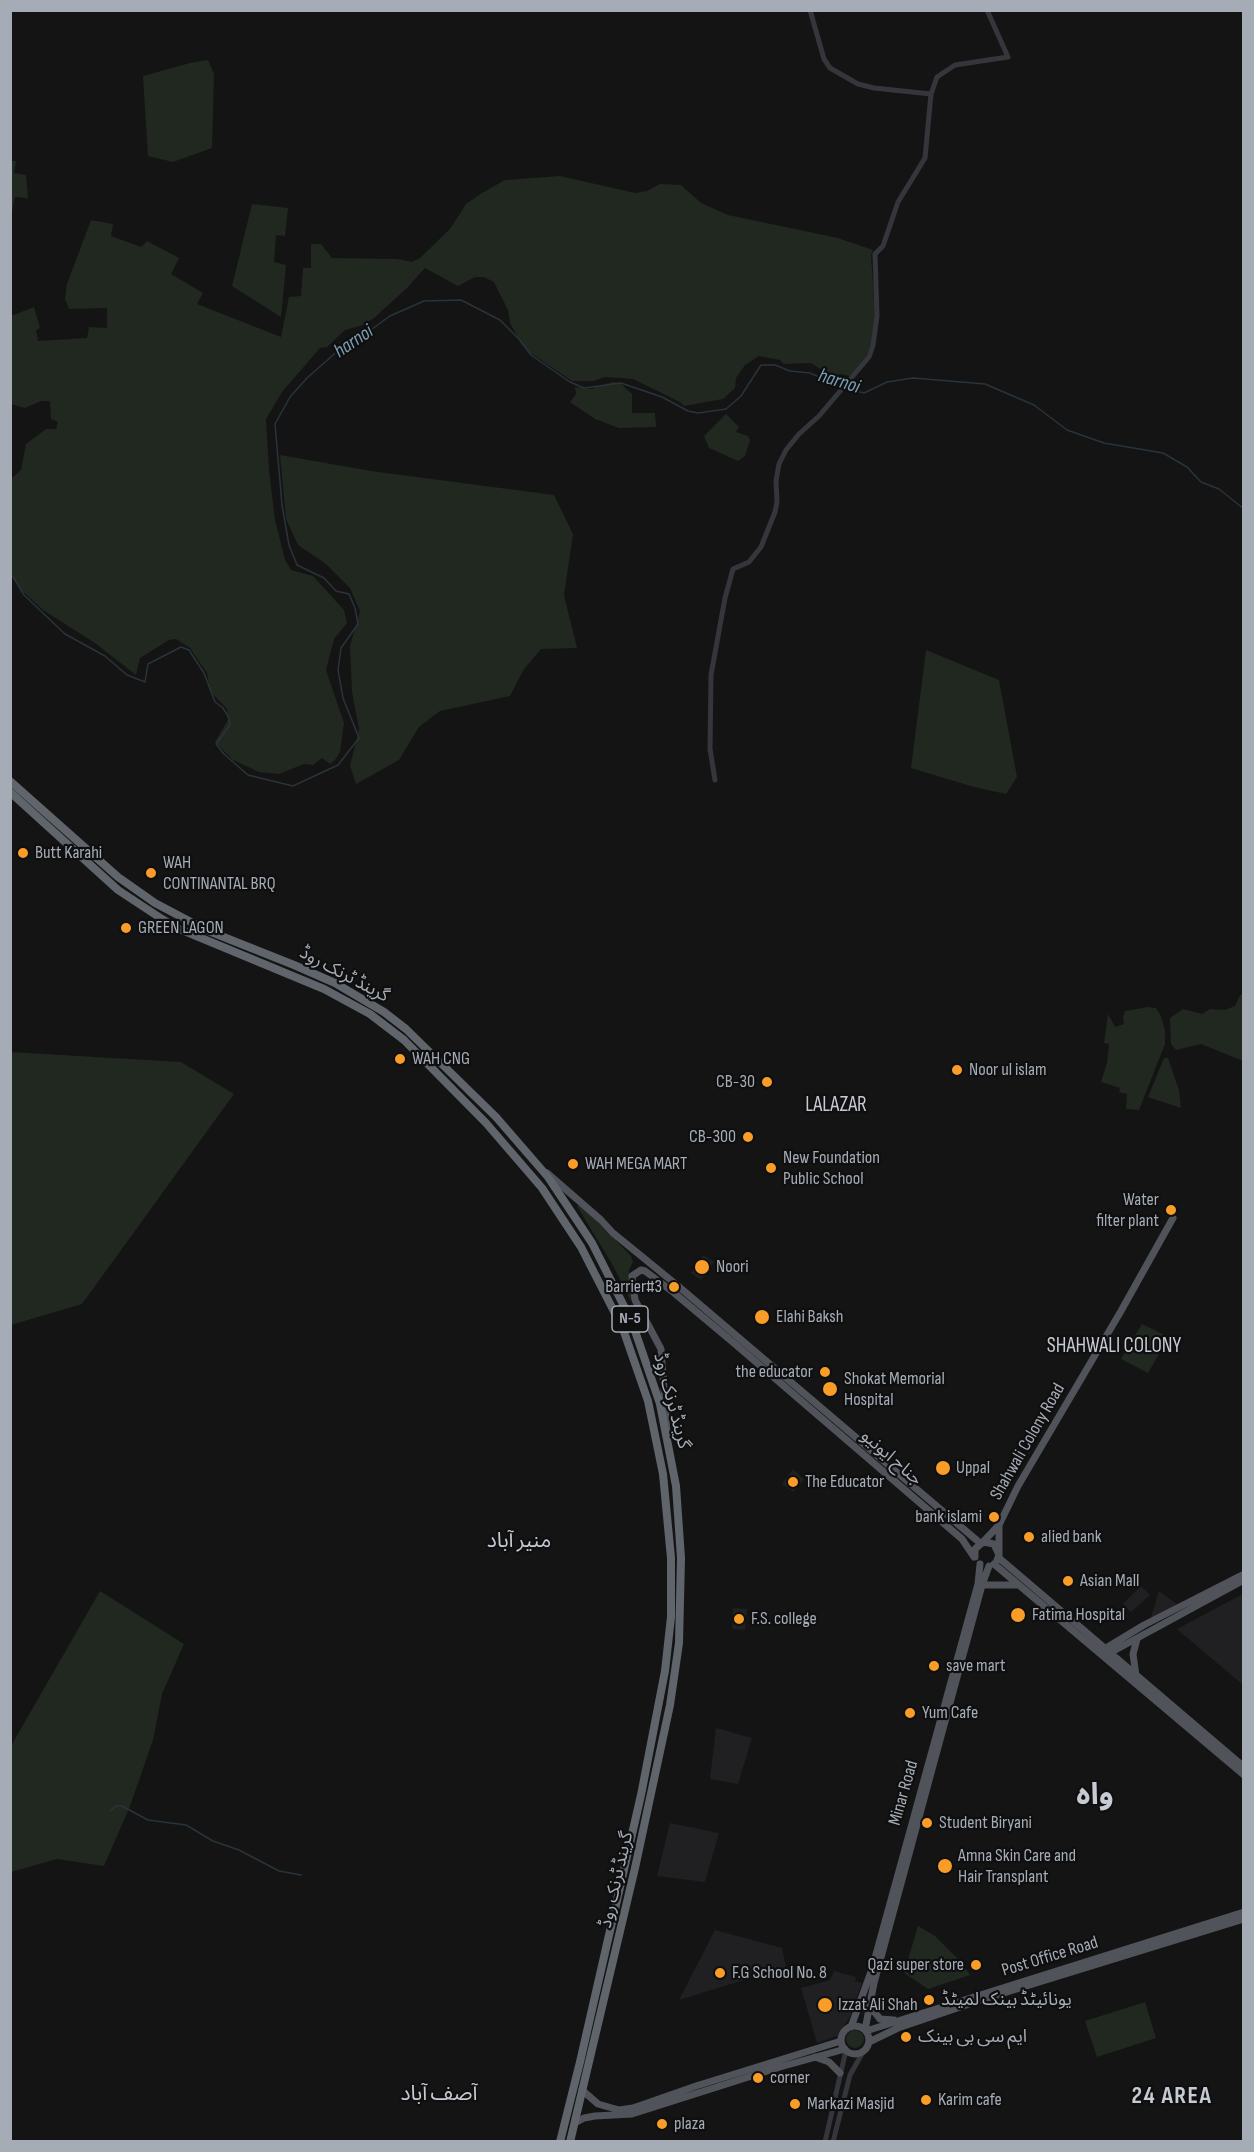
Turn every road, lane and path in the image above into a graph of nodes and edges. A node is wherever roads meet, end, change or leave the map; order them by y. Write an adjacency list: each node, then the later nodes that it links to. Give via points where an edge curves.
1 (810, 10): 3 (street, via 830,68 858,84)
2 (987, 10): 3 (street, via 1008,57 944,70)
3 (931, 94): 4 (street, via 925,158 898,202 884,246 875,254 877,316 869,357 786,450 777,471 775,512 761,547 749,562 733,569 711,675 710,749)
4 (715, 780)
5 (10, 781): 7 (highway, گرینڈ ٹرنک روڈ / N-5, via 118,877)
6 (10, 792): 8 (highway, گرینڈ ٹرنک روڈ / N-5, via 118,890)
7 (181, 918): 8 (highway); 9 (highway, گرینڈ ٹرنک روڈ / N-5, via 335,983 394,1019 496,1117)
8 (177, 928): 15 (highway, گرینڈ ٹرنک روڈ / N-5, via 324,989 370,1014 404,1040 504,1142 555,1206 610,1300 648,1401)
9 (540, 1168): 11 (main road); 13 (highway, گرینڈ ٹرنک روڈ / N-5, via 592,1243 627,1310)
10 (1173, 1218): 16 (main road, Shahwali Colony Road)
11 (676, 1289): 12 (main road, جناح ایونیو); 13 (main road, via 645,1271 637,1271 633,1276 635,1299 662,1356)
12 (738, 1342): 17 (main road, جناح ایونیو); 18 (main road, جناح ایونیو, via 962,1539)
13 (667, 1435): 14 (highway, گرینڈ ٹرنک روڈ / N-5)
14 (676, 1486): 15 (highway); 37 (highway, گرینڈ ٹرنک روڈ / N-5, via 681,1594 675,1674)
15 (665, 1487): 36 (highway, گرینڈ ٹرنک روڈ / N-5, via 672,1594 665,1671)
16 (999, 1525): 17 (main road, Shahwali Colony Road); 19 (main road, Shahwali Colony Road)
17 (981, 1543): 18 (main road, via 975,1549); 19 (main road, جناح ایونیو, via 994,1544 998,1549)
18 (975, 1557): 20 (main road, جناح ایونیو)
19 (995, 1561): 20 (main road); 23 (main road, Minar Road); 24 (main road); 27 (main road)
20 (980, 1564): 29 (main road, Minar Road)
21 (1244, 1574): 25 (main road)
22 (1244, 1580): 25 (main road)
23 (982, 1585): 24 (main road); 29 (main road, Minar Road)
24 (1020, 1586): 27 (main road)
25 (1191, 1605): 26 (main road); 27 (main road)
26 (1137, 1639): 27 (main road); 28 (main road, via 1133,1654)
27 (1104, 1652): 28 (main road); 31 (main road)
28 (1136, 1676): 30 (main road)
29 (943, 1720): 35 (main road, Minar Road)
30 (1244, 1767)
31 (1244, 1775)
32 (1244, 1912): 34 (main road, Post Office Road)
33 (1244, 1919): 34 (main road, Post Office Road)
34 (1055, 1974): 39 (main road, Post Office Road); 43 (main road, Post Office Road)
35 (870, 1988): 38 (main road, Minar Road); 40 (main road, Minar Road)
36 (596, 1995): 37 (highway); 50 (highway, گرینڈ ٹرنک روڈ / N-5)
37 (606, 1997): 48 (highway, گرینڈ ٹرنک روڈ / N-5)
38 (870, 2006): 39 (main road, via 880,2019); 41 (main road, Minar Road)
39 (900, 2020): 41 (main road, Post Office Road)
40 (851, 2027): 41 (main road); 42 (main road, via 844,2031)
41 (865, 2031): 43 (main road)
42 (841, 2041): 44 (main road); 48 (main road, via 633,2108 608,2108)
43 (869, 2042): 45 (main road)
44 (845, 2050): 45 (main road); 46 (main road); 47 (street)
45 (863, 2052): 53 (street, via 850,2075)
46 (815, 2057): 47 (main road, via 829,2062); 49 (main road, via 632,2114 595,2116)
47 (840, 2073): 52 (street)
48 (582, 2090): 49 (highway, گرینڈ ٹرنک روڈ / N-5)
49 (575, 2123): 51 (highway, گرینڈ ٹرنک روڈ / N-5)
50 (560, 2142)
51 (570, 2142)
52 (825, 2142)
53 (833, 2142)

